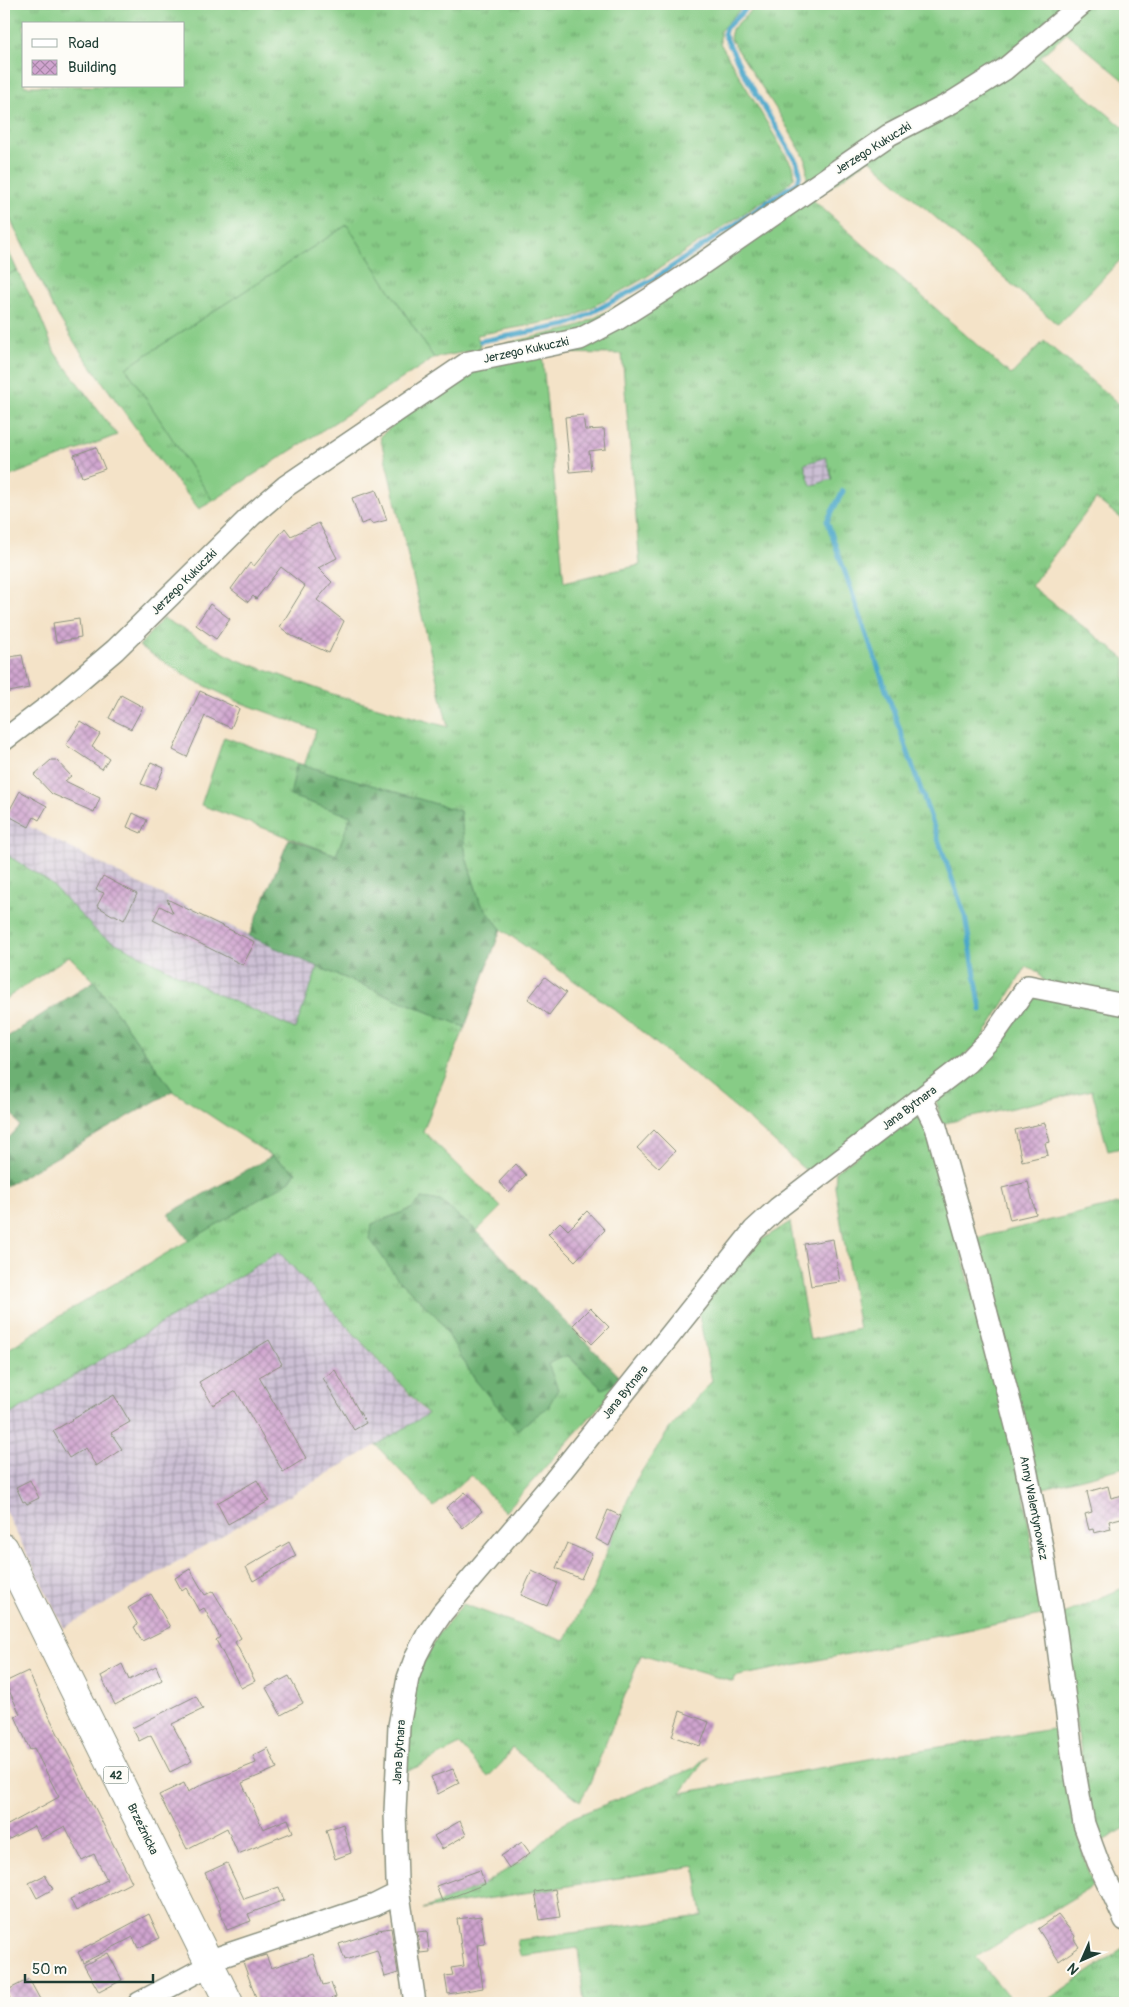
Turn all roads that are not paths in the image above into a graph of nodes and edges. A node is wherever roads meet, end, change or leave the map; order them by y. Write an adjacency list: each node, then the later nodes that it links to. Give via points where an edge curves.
1 (1082, 4): 2 (street, Jerzego Kukuczki, via 1005,69 951,103 889,135 616,320 580,340 469,362 286,486 252,515 115,650)
2 (4, 740)
3 (1125, 1005): 4 (street, Jana Bytnara, via 1028,986 980,1050)
4 (922, 1099): 6 (street, Jana Bytnara, via 778,1208 754,1230 427,1635 408,1678 399,1726 395,1812); 7 (street, Anny Walentynowicz, via 936,1127 1022,1449 1042,1547 1084,1824)
5 (4, 1548): 8 (main road, Brzeźnicka / 42)
6 (399, 1894): 8 (street); 11 (street, Jana Bytnara)
7 (1125, 1920)
8 (209, 1963): 9 (street); 10 (main road, Brzeźnicka / 42)
9 (139, 2003)
10 (229, 2003)
11 (415, 2003)

